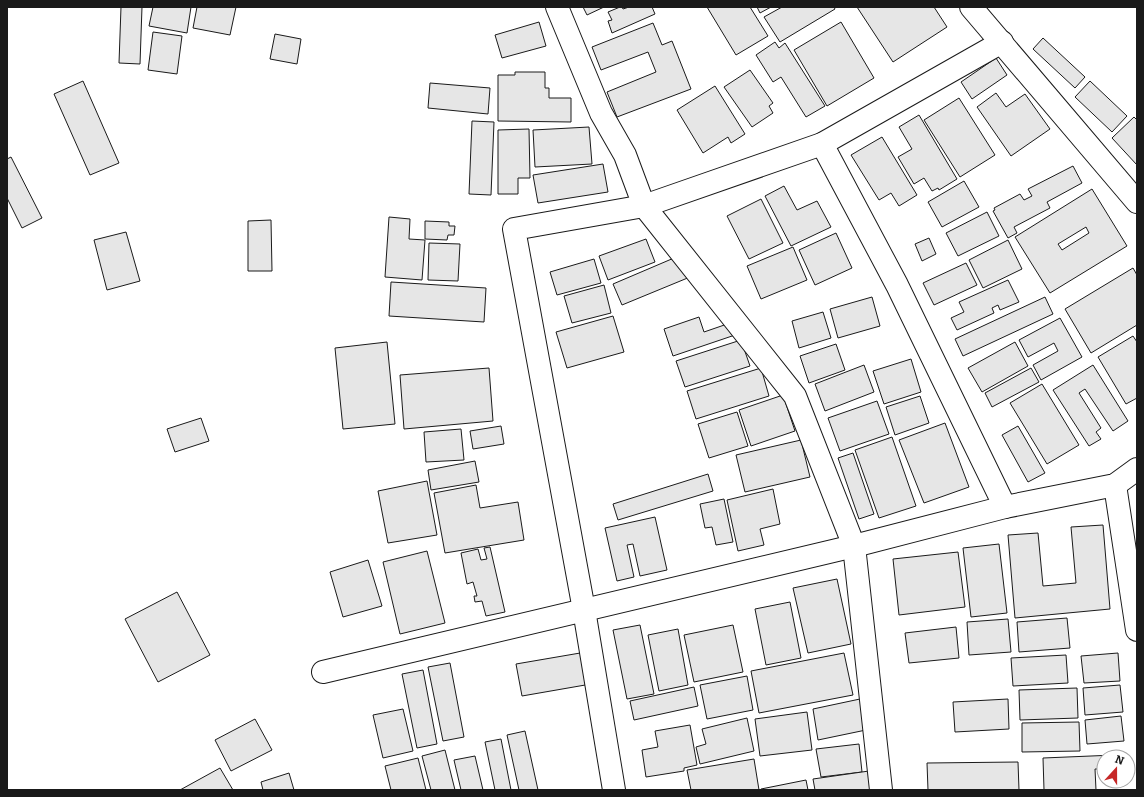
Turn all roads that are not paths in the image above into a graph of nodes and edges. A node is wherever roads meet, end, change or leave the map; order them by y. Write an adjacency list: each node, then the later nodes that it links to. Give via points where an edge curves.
1 (557, 7): 6 (street, via 601,113 625,155)
2 (972, 7): 3 (street)
3 (1002, 42): 4 (street); 5 (street)
4 (822, 144): 6 (street); 9 (street, via 897,285)
5 (1137, 202)
6 (644, 206): 10 (street, via 795,396); 11 (street, via 514,229)
7 (1137, 469): 8 (street)
8 (1115, 485): 9 (street); 12 (street)
9 (1005, 507): 10 (street)
10 (854, 546): 11 (street); 15 (street)
11 (584, 610): 13 (street); 14 (street)
12 (1137, 630)
13 (323, 672)
14 (614, 790)
15 (881, 790)

